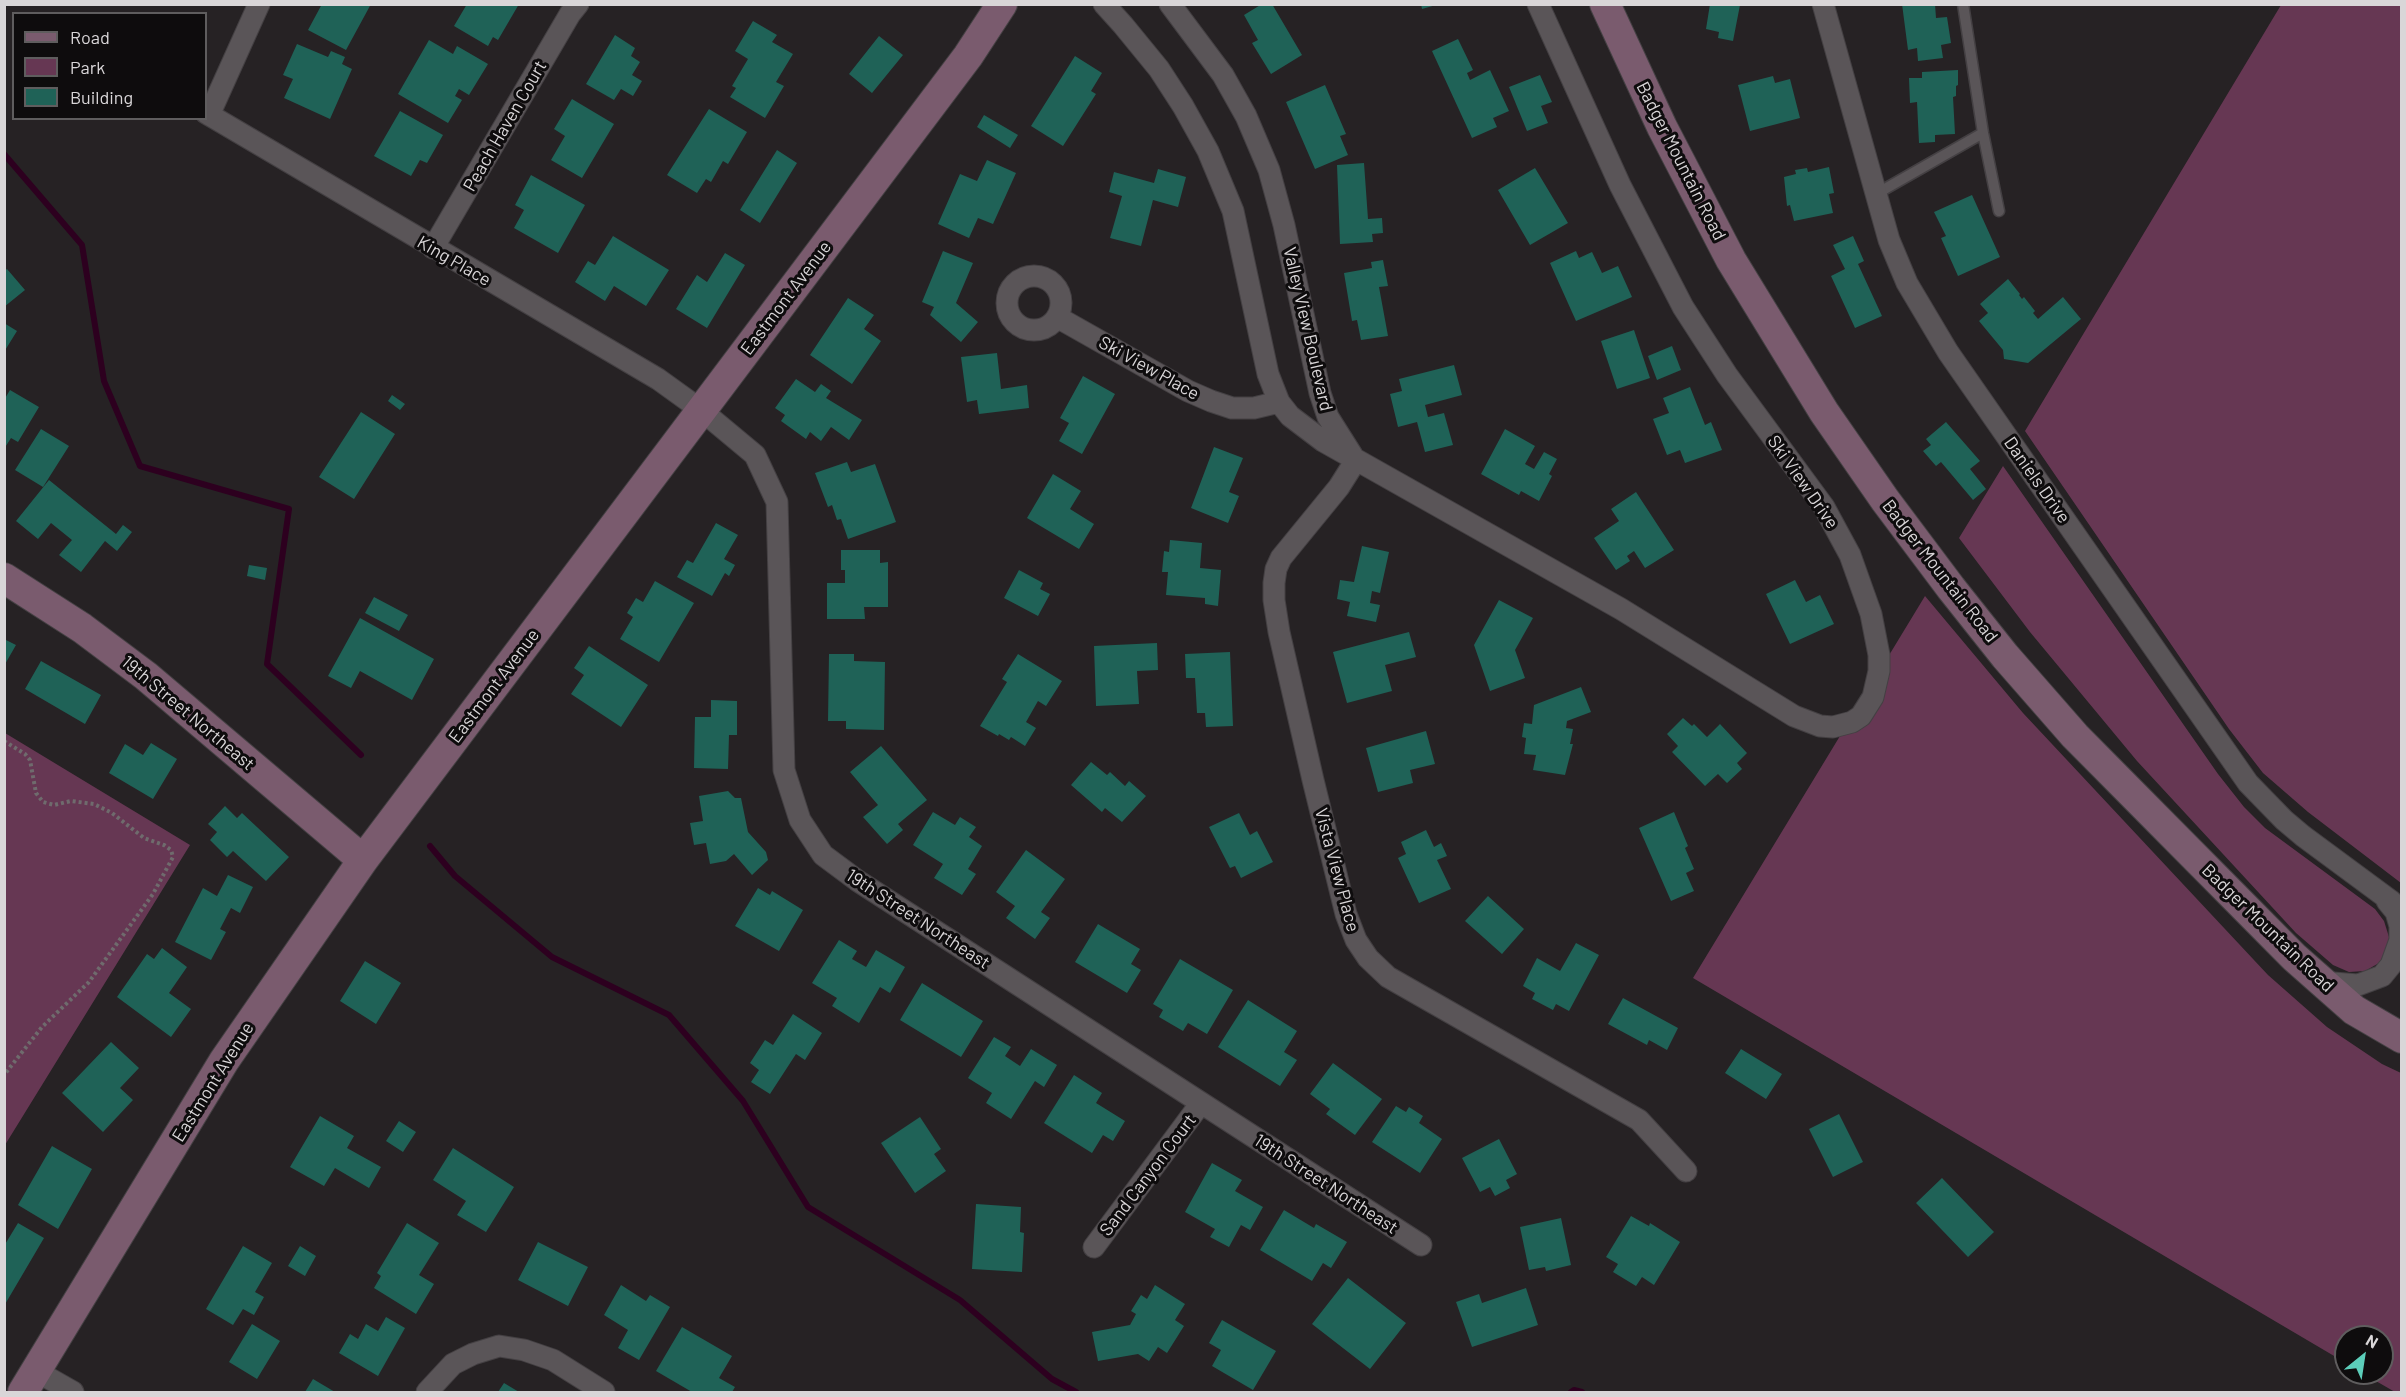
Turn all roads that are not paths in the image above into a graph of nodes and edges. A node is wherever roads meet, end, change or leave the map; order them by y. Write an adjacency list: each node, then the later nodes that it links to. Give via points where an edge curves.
1 (259, 4): 10 (street)
2 (578, 4): 14 (street, Peach Haven Court)
3 (1002, 4): 17 (main road, Eastmont Avenue, via 968,56)
4 (1104, 4): 16 (street, Valley View Boulevard, via 1159,69 1208,151 1233,211 1268,374)
5 (1170, 4): 18 (street, Valley View Boulevard, via 1223,75 1269,170 1320,393 1337,434)
6 (1538, 4): 18 (street, Ski View Drive, via 1620,185 1683,307 1726,375 1824,507 1850,555 1871,614 1879,655 1878,684 1873,697 1861,716 1852,722 1833,727 1807,723 1631,615)
7 (1605, 4): 23 (main road, Badger Mountain Road, via 1662,127 1731,260 1824,412 1885,500 2005,656 2075,736)
8 (1823, 4): 12 (street, Daniels Drive)
9 (1963, 4): 11 (lane)
10 (207, 114): 14 (street, King Place)
11 (1983, 133): 12 (lane); 13 (lane)
12 (1876, 194): 21 (street, Daniels Drive, via 1897,261 1926,318 2235,766 2284,820)
13 (1999, 211)
14 (433, 248): 17 (street, King Place, via 657,379)
15 (1058, 317): 16 (street, Ski View Place, via 1188,392 1211,401 1232,408)
16 (1279, 402): 18 (street, Valley View Boulevard, via 1305,428)
17 (701, 410): 20 (main road, Eastmont Avenue); 25 (street, 19th Street Northeast, via 755,455 777,502 784,770 800,820 823,855)
18 (1356, 460): 26 (street, Vista View Place, via 1281,558 1276,569 1274,600 1313,780 1346,915 1356,940 1388,977 1639,1120)
19 (4, 578): 20 (main road, 19th Street Northeast, via 147,676)
20 (363, 860): 29 (main road, Eastmont Avenue, via 224,1061)
21 (2369, 885): 22 (street, Daniels Drive); 23 (street, Daniels Drive, via 2391,906 2400,926 2400,940 2391,965 2382,976 2358,985)
22 (2402, 911)
23 (2320, 982): 24 (main road, Badger Mountain Road, via 2354,1010)
24 (2402, 1038)
25 (1201, 1103): 27 (street, 19th Street Northeast); 28 (street, Sand Canyon Court)
26 (1686, 1171)
27 (1421, 1245)
28 (1094, 1247)
29 (29, 1382): 30 (street)
30 (73, 1392)
31 (427, 1392): 32 (street, via 453,1364 499,1346 553,1360)
32 (604, 1392)

